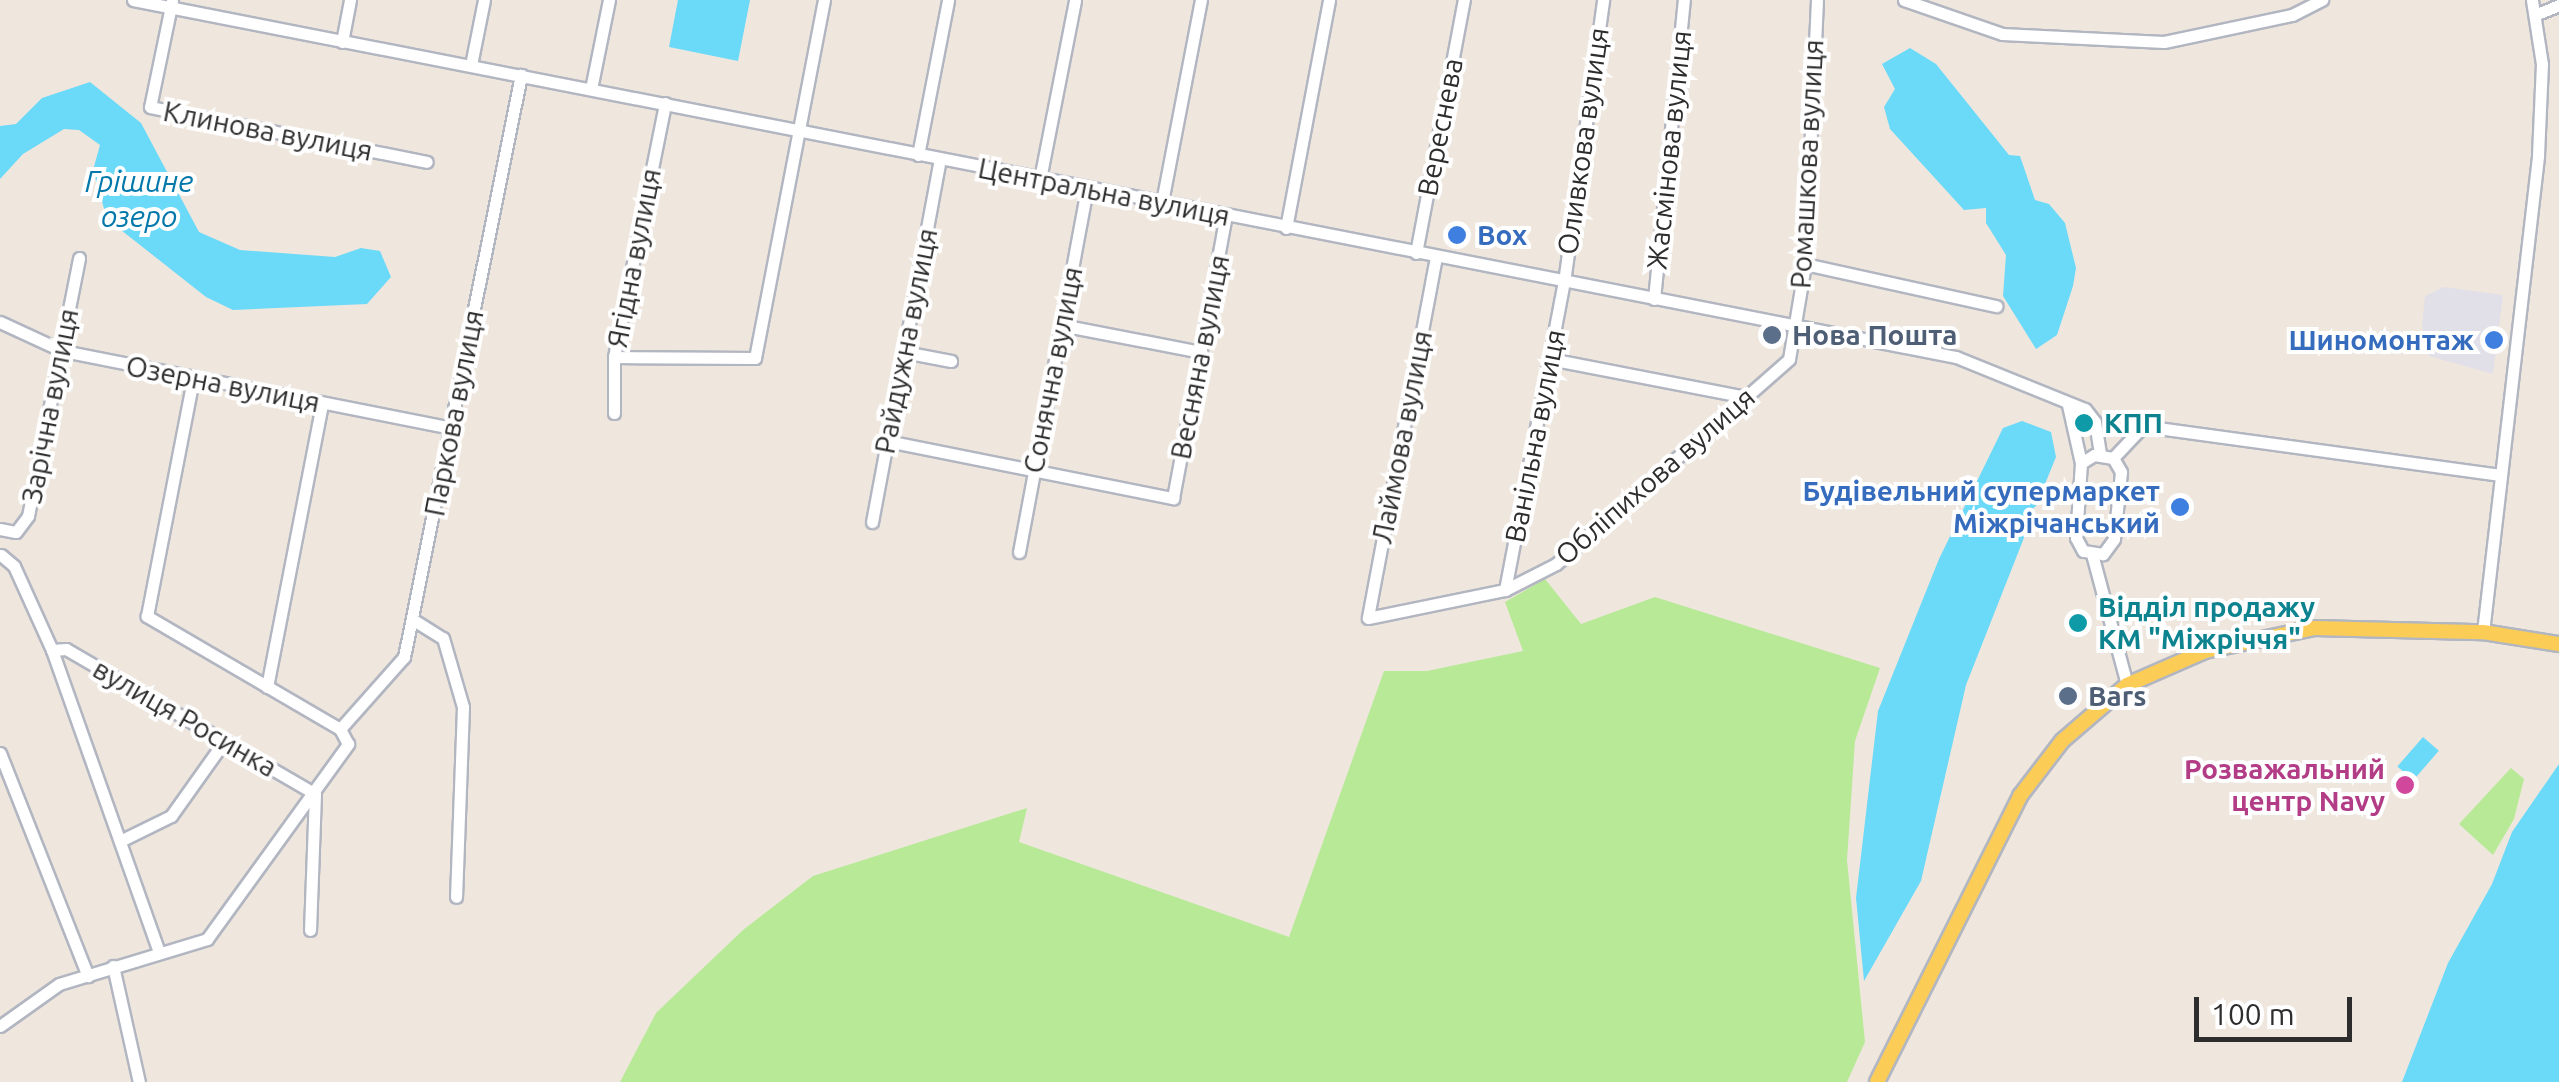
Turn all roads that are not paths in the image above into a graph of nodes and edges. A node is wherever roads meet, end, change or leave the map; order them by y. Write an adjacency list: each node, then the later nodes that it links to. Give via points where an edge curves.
1 (133, 0): 17 (street, Центральна вулиця)
2 (350, 0): 20 (street)
3 (484, 0): 21 (street)
4 (609, 0): 23 (street)
5 (824, 0): 25 (street)
6 (948, 0): 26 (street)
7 (1075, 0): 29 (street)
8 (1201, 0): 31 (street)
9 (1330, 0): 33 (street)
10 (1464, 0): 34 (street, Вереснева)
11 (1603, 0): 38 (street, Оливкова вулиця)
12 (1684, 0): 39 (street, Жасмінова вулиця)
13 (1816, 0): 37 (street, Ромашкова вулиця)
14 (1904, 0): 15 (street, via 2002,34 2164,42 2292,15)
15 (2322, 0)
16 (2532, 0): 19 (street)
17 (172, 4): 20 (street, Центральна вулиця); 28 (street, Клинова вулиця, via 150,107)
18 (2559, 5): 19 (street)
19 (2536, 14): 60 (street, via 2542,64 2538,155)
20 (342, 42): 21 (street, Центральна вулиця)
21 (471, 65): 22 (street, Центральна вулиця)
22 (521, 75): 23 (street, Центральна вулиця); 55 (street, Паркова вулиця)
23 (592, 89): 24 (street, Центральна вулиця)
24 (665, 103): 25 (street, Центральна вулиця); 47 (street, Ягідна вулиця)
25 (799, 131): 26 (street, Центральна вулиця); 47 (street, via 755,358)
26 (918, 155): 27 (street, Центральна вулиця)
27 (940, 160): 29 (street, Центральна вулиця); 45 (street, Райдужна вулиця)
28 (427, 162)
29 (1040, 180): 30 (street, Центральна вулиця)
30 (1087, 188): 31 (street, Центральна вулиця); 42 (street, Сонячна вулиця)
31 (1162, 202): 32 (street, Центральна вулиця)
32 (1226, 215): 33 (street, Центральна вулиця); 46 (street, Весняна вулиця)
33 (1286, 228): 34 (street, Центральна вулиця)
34 (1416, 253): 35 (street, Центральна вулиця)
35 (1436, 256): 38 (street, Центральна вулиця); 67 (street, Лаймова вулиця)
36 (79, 258): 44 (street, Зарічна вулиця)
37 (1805, 264): 40 (street); 43 (street, Ромашкова вулиця)
38 (1564, 282): 39 (street, Центральна вулиця); 48 (street, Ванільна вулиця)
39 (1654, 300): 43 (street, Центральна вулиця)
40 (1996, 306)
41 (0, 322): 44 (street, Озерна вулиця)
42 (1061, 325): 46 (street); 59 (street, Сонячна вулиця)
43 (1798, 328): 51 (street, Обліпихова вулиця, via 1789,359); 53 (street, Центральна вулиця, via 1956,357)
44 (63, 352): 50 (street, Озерна вулиця); 62 (street, Зарічна вулиця, via 28,516 16,532)
45 (904, 352): 49 (street); 56 (street, Райдужна вулиця)
46 (1201, 352): 59 (street, Весняна вулиця, via 1173,498)
47 (614, 357): 54 (street, Ягідна вулиця)
48 (1550, 359): 51 (street); 66 (street, Ванільна вулиця)
49 (952, 361)
50 (192, 379): 52 (street, Озерна вулиця); 73 (street, via 146,616)
51 (1745, 397): 66 (street, Обліпихова вулиця, via 1581,546)
52 (322, 403): 55 (street, Озерна вулиця); 73 (street)
53 (2068, 405): 57 (street, via 2091,414); 58 (street)
54 (614, 413)
55 (451, 428): 68 (street, Паркова вулиця)
56 (888, 441): 59 (street); 61 (street, Райдужна вулиця)
57 (2107, 456): 58 (street); 60 (street, via 2143,426); 64 (street, via 2122,489 2114,539)
58 (2081, 463): 64 (street, via 2076,538)
59 (1034, 470): 63 (street, Сонячна вулиця)
60 (2501, 475): 69 (street)
61 (872, 522)
62 (0, 528)
63 (1019, 552)
64 (2097, 554): 72 (street)
65 (1, 555): 71 (street, via 14,566)
66 (1506, 590): 67 (street, Обліпихова вулиця)
67 (1368, 618)
68 (412, 619): 74 (street, Паркова вулиця, via 404,658); 79 (street, via 442,638 463,707)
69 (2483, 632): 70 (main road); 72 (main road, via 2295,631 2205,652)
70 (2559, 644)
71 (52, 650): 75 (street, вулиця Росинка, via 66,649); 78 (street)
72 (2127, 685): 86 (main road, via 2062,741 2020,796)
73 (267, 687): 74 (street)
74 (340, 728): 77 (street, via 348,744)
75 (225, 740): 77 (street, вулиця Росинка); 78 (street, via 171,816)
76 (0, 752): 83 (street)
77 (315, 794): 80 (street); 81 (street, via 207,939)
78 (120, 841): 81 (street)
79 (456, 897)
80 (310, 930)
81 (158, 950): 82 (street)
82 (113, 966): 83 (street); 85 (street)
83 (88, 976): 84 (street, via 59,984)
84 (0, 1026)
85 (139, 1082)
86 (1876, 1082)

